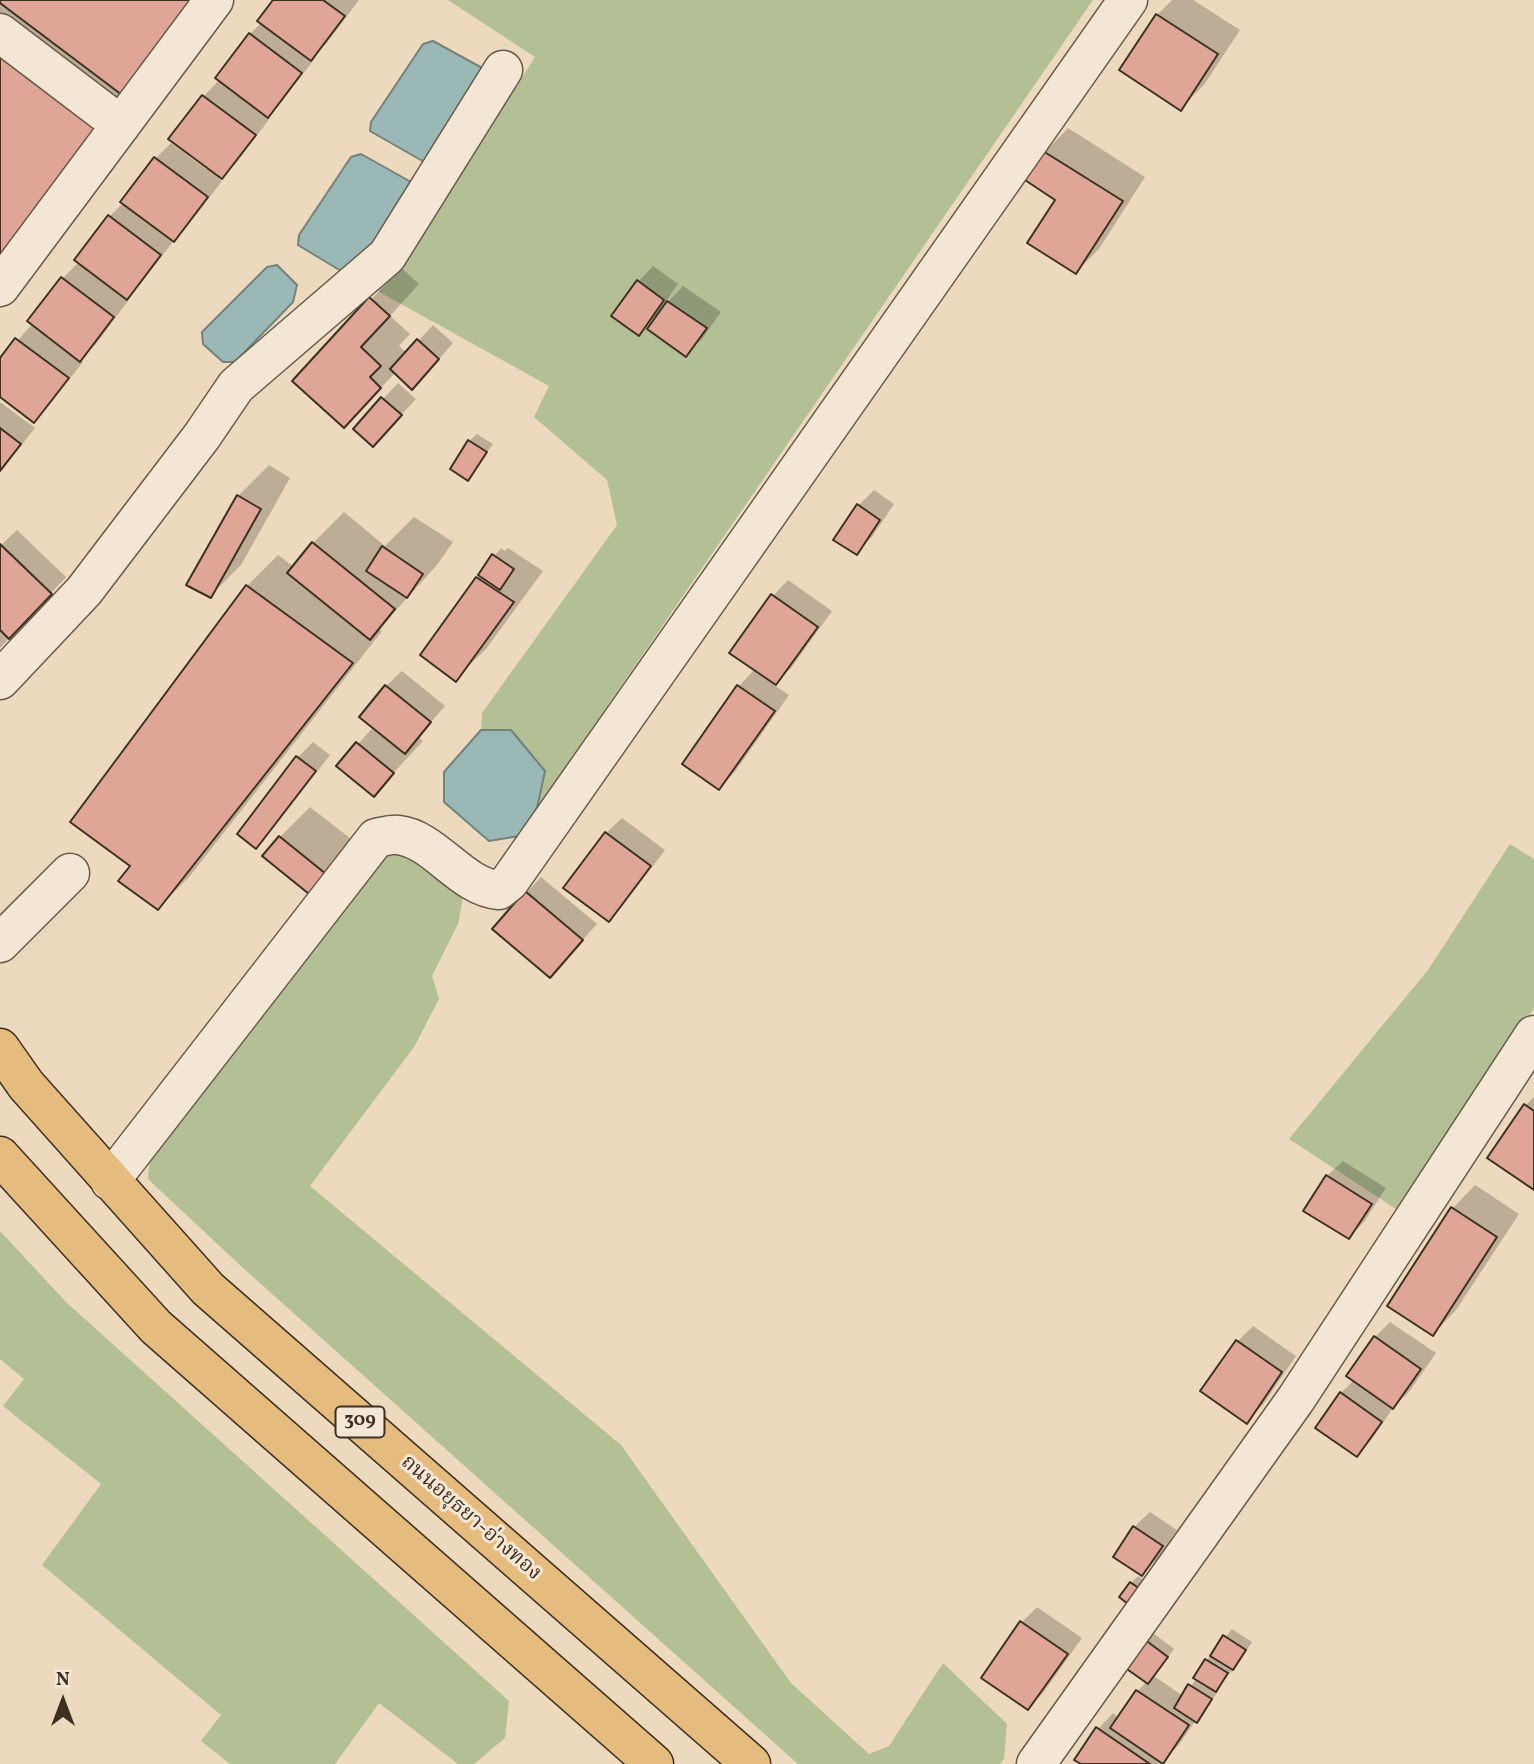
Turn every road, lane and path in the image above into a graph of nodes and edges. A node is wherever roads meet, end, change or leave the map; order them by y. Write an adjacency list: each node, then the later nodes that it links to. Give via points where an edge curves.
1 (214, 0): 5 (street)
2 (1128, 0): 13 (street, via 509,882 499,890 485,889 417,841 398,835 376,838)
3 (0, 33): 5 (street)
4 (503, 70): 7 (street, via 387,256 236,386 84,591)
5 (121, 125): 6 (street)
6 (0, 287)
7 (0, 680)
8 (70, 873): 9 (street)
9 (0, 943)
10 (1534, 1035): 16 (street, via 1296,1399)
11 (0, 1048): 13 (main road, ถนนอยุธยา-อ่างทอง / 309)
12 (0, 1156): 14 (main road, via 156,1327)
13 (110, 1181): 15 (main road, ถนนอยุธยา-อ่างทอง / 309, via 208,1289)
14 (654, 1764)
15 (751, 1764)
16 (1036, 1764)

